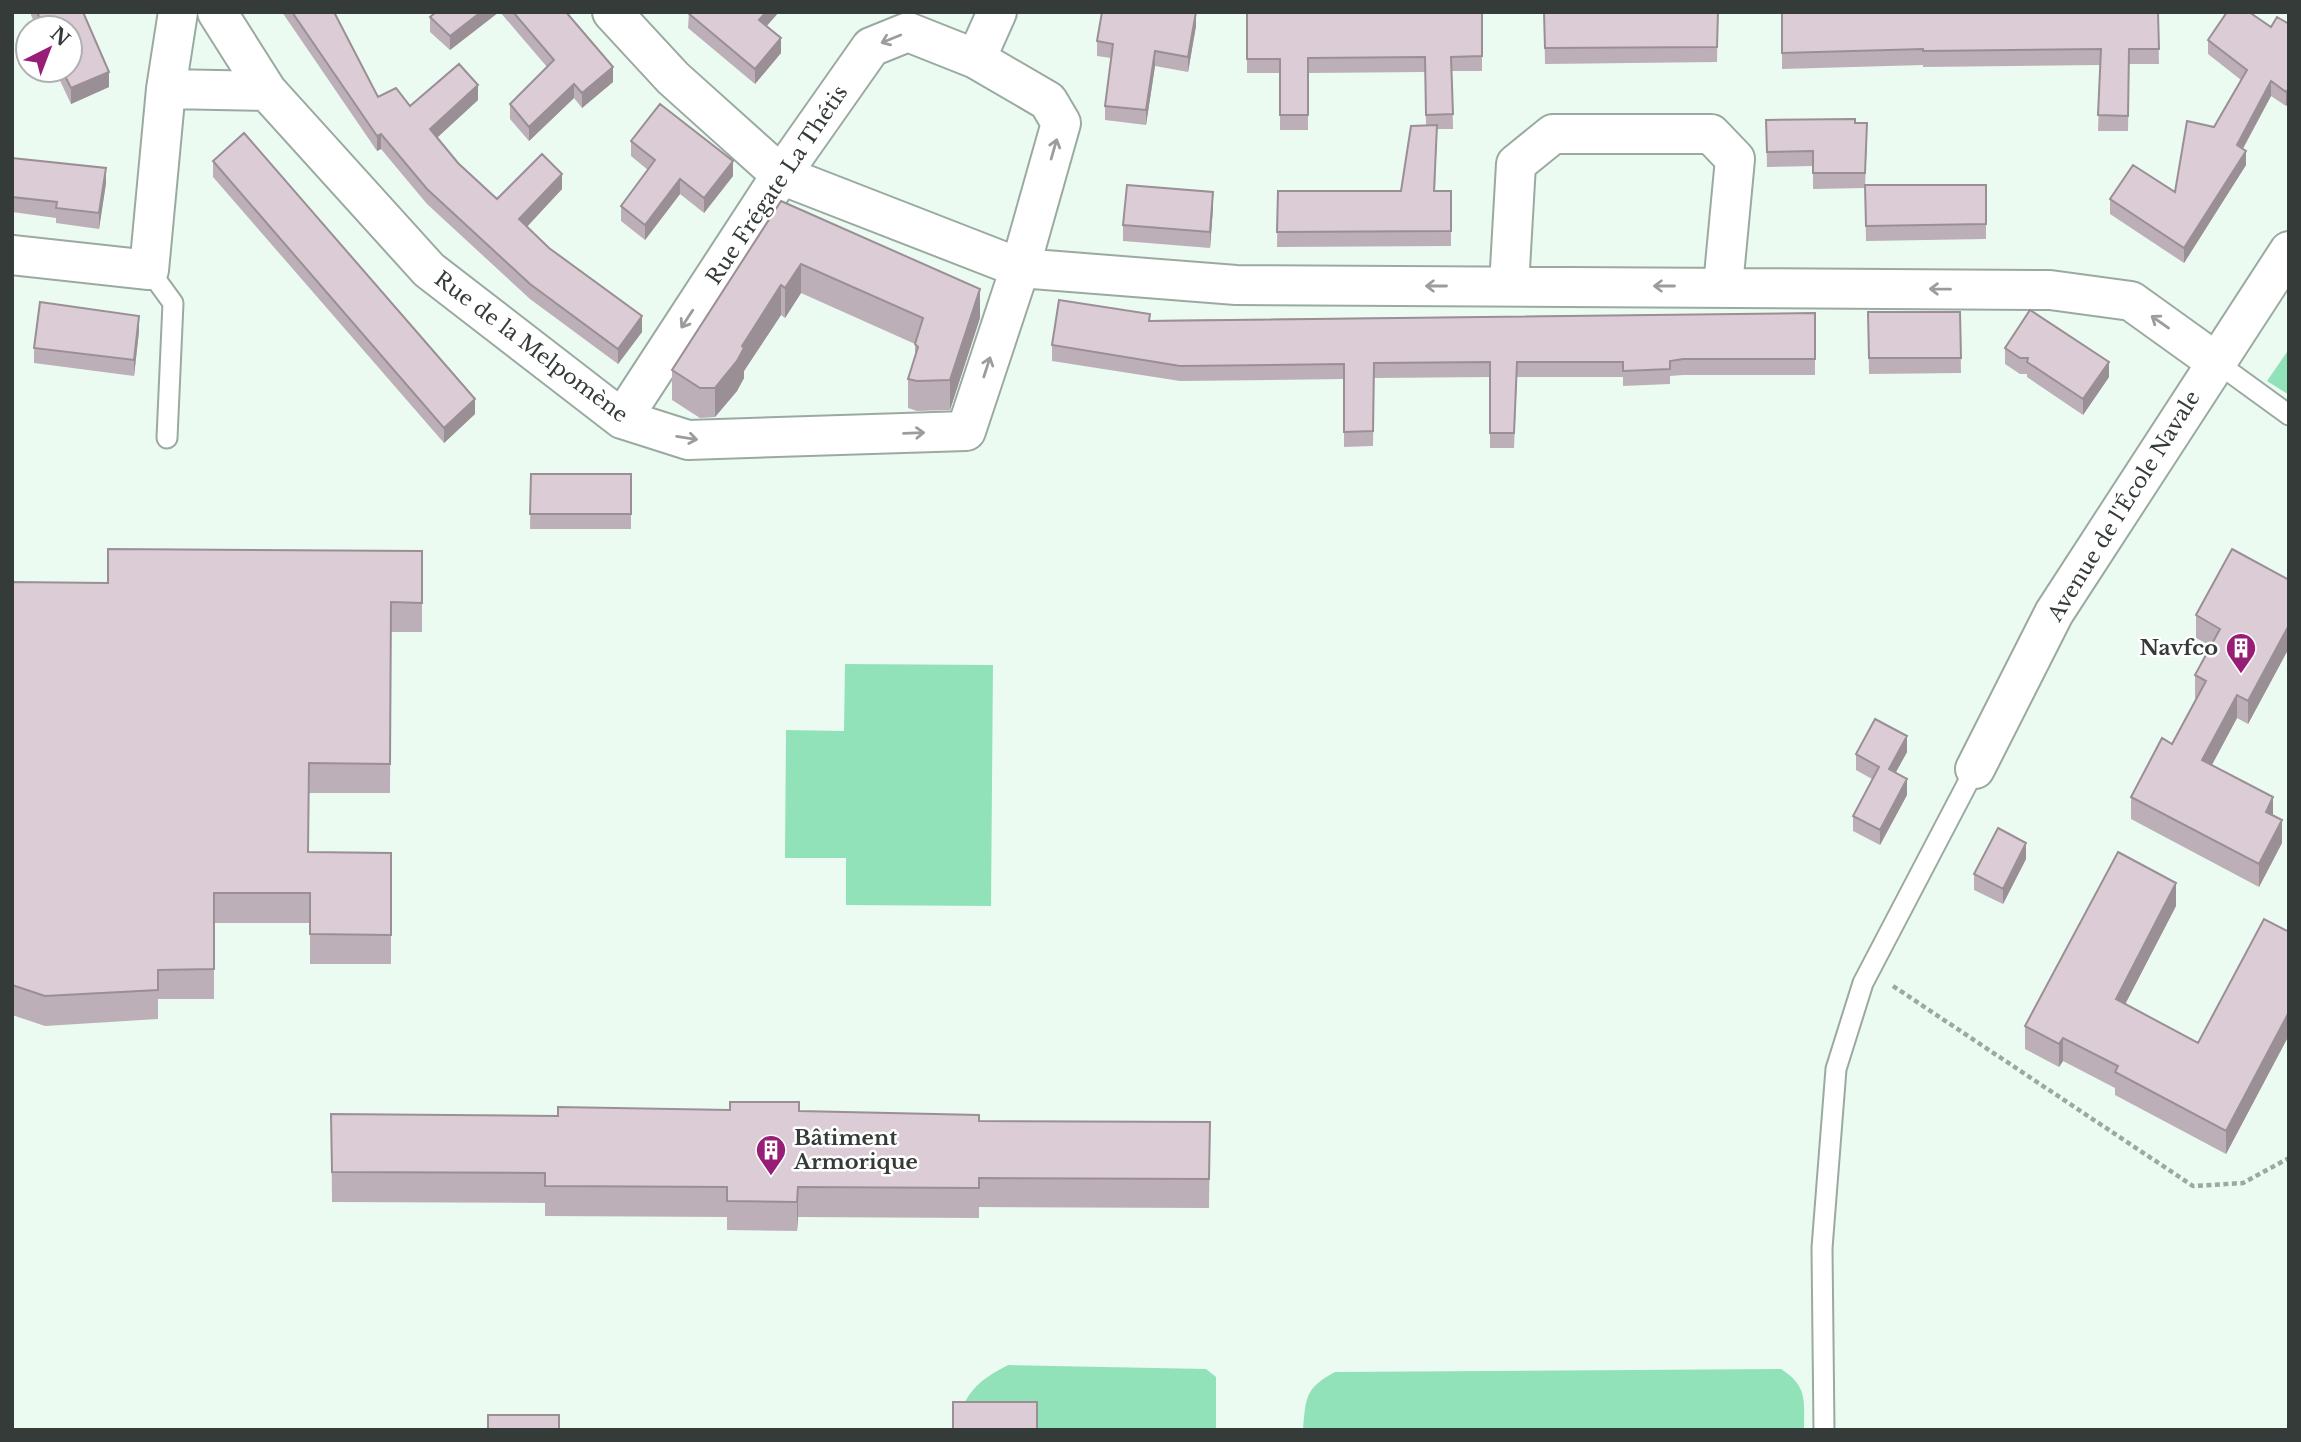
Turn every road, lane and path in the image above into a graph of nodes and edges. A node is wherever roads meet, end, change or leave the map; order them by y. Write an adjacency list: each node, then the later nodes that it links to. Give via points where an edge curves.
1 (178, 12): 6 (street)
2 (218, 12): 7 (street, Rue de la Melpomène)
3 (612, 12): 8 (street, via 673,78)
4 (997, 12): 5 (street)
5 (976, 59): 8 (street, Rue Frégate La Thétis, one-way to 8, via 908,32 871,47); 11 (street, Rue Frégate La Thétis, one-way to 5, via 1061,123 1048,101)
6 (166, 89): 7 (street); 12 (street)
7 (267, 90): 17 (street, Rue de la Melpomène, via 429,270)
8 (781, 175): 11 (street); 17 (street, Rue Frégate La Thétis, one-way to 17)
9 (2289, 251): 15 (street, Avenue de l'École Navale)
10 (12, 255): 12 (street)
11 (1020, 268): 13 (street, one-way to 11, via 1236,285); 18 (street, Rue Frégate La Thétis, one-way to 11)
12 (149, 270): 19 (lane, via 173,303)
13 (1509, 286): 14 (street, one-way to 13); 14 (street, via 1516,164 1553,135 1711,134 1735,159)
14 (1723, 286): 15 (street, one-way to 14, via 2131,301 2050,290)
15 (2216, 362): 16 (lane); 20 (street, Avenue de l'École Navale, via 2054,613)
16 (2289, 415)
17 (622, 419): 18 (street, Rue de la Melpomène, one-way to 18, via 688,440)
18 (966, 432)
19 (167, 438)
20 (1975, 769): 21 (lane)
21 (1869, 970): 22 (path, via 2193,1186 2244,1183); 23 (lane, via 1836,1069 1822,1248)
22 (2289, 1158)
23 (1824, 1430)

